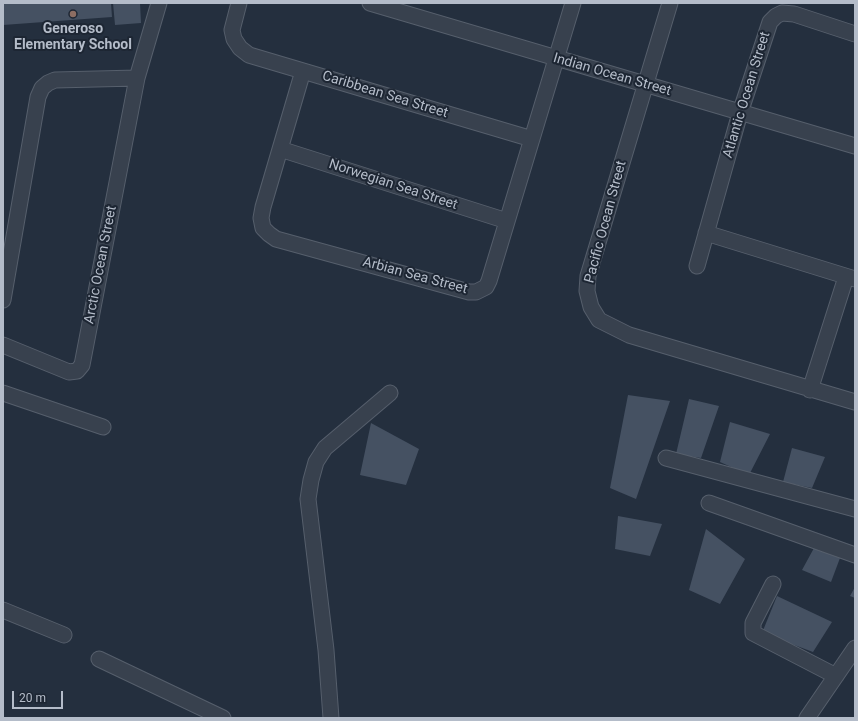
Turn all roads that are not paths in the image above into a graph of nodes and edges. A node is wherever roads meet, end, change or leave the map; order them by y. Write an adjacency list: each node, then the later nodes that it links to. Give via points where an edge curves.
1 (159, 3): 9 (street, Arctic Ocean Street)
2 (239, 3): 8 (street, Caribbean Sea Street, via 232,30 240,48 249,55)
3 (370, 3): 7 (street, Indian Ocean Street)
4 (573, 3): 7 (street, Arbian Sea Street)
5 (670, 3): 10 (street, Pacific Ocean Street)
6 (855, 34): 11 (street, Atlantic Ocean Street, via 794,14 782,13 776,16 770,22)
7 (557, 58): 10 (street, Indian Ocean Street); 12 (street, Arbian Sea Street)
8 (303, 71): 12 (street, Caribbean Sea Street); 14 (street, Arbian Sea Street)
9 (136, 78): 19 (street, via 55,80 42,88 38,97); 20 (street, Arctic Ocean Street, via 80,368 74,373 69,372)
10 (646, 85): 11 (street, Indian Ocean Street); 21 (street, Pacific Ocean Street, via 588,276 587,291 591,307 600,320 629,335)
11 (740, 112): 13 (street, Indian Ocean Street); 16 (street, Atlantic Ocean Street)
12 (532, 139): 15 (street, Arbian Sea Street)
13 (855, 146)
14 (280, 149): 15 (street, Norwegian Sea Street); 15 (street, Arbian Sea Street, via 261,218 263,228 276,239 476,292 486,287)
15 (507, 221)
16 (706, 233): 17 (street, Atlantic Ocean Street); 18 (street)
17 (696, 266)
18 (850, 278): 21 (street)
19 (3, 300)
20 (3, 345)
21 (810, 390): 24 (street, Pacific Ocean Street)
22 (3, 393): 25 (street)
23 (390, 393): 37 (street, via 325,448 316,462 311,480 308,499 326,650)
24 (855, 402)
25 (103, 427)
26 (666, 458): 28 (street)
27 (709, 503): 29 (street)
28 (855, 509)
29 (855, 556)
30 (773, 584): 35 (street, via 753,623 753,633)
31 (3, 610): 32 (street)
32 (64, 635)
33 (855, 648): 35 (street)
34 (99, 659): 36 (street)
35 (836, 676): 38 (street)
36 (223, 718)
37 (331, 718)
38 (807, 718)

